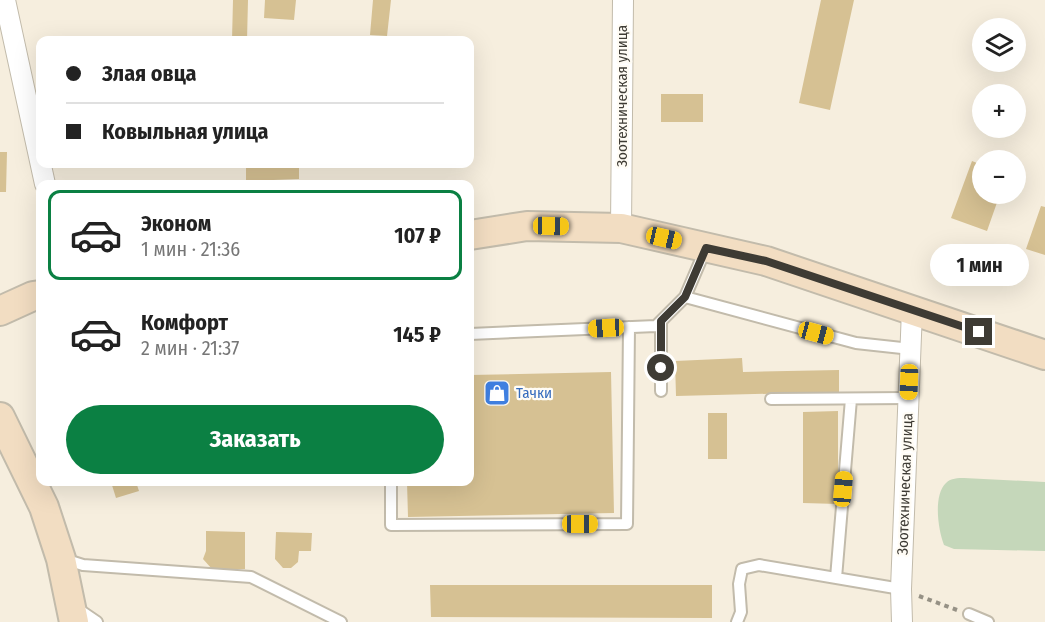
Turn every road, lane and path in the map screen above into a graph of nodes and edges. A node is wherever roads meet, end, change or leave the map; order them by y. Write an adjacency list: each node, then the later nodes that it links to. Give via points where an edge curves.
1 (5, 0): 3 (street)
2 (623, 0): 4 (street, Зоотехническая улица)
3 (36, 143)
4 (621, 228): 5 (main road, via 527,226); 6 (main road)
5 (474, 234)
6 (706, 248): 8 (lane); 9 (main road, via 766,261)
7 (36, 296): 10 (main road)
8 (685, 297): 11 (lane); 14 (lane, via 856,343)
9 (912, 310): 14 (street, Зоотехническая улица); 15 (main road)
10 (0, 311)
11 (661, 321): 12 (lane, via 656,326); 16 (lane)
12 (629, 327): 13 (lane); 21 (lane, via 627,524 391,525)
13 (474, 334)
14 (911, 349): 17 (street, Зоотехническая улица)
15 (1045, 354)
16 (661, 391)
17 (909, 398): 19 (lane); 24 (street, Зоотехническая улица)
18 (771, 399): 19 (lane)
19 (850, 399): 23 (lane)
20 (0, 417): 22 (main road, via 44,507)
21 (391, 486)
22 (61, 559): 25 (main road); 28 (lane, via 83,565 251,577)
23 (836, 578): 24 (lane); 29 (lane, via 759,565 742,569)
24 (901, 589): 26 (path); 30 (street, Зоотехническая улица)
25 (72, 613): 27 (lane)
26 (969, 614): 31 (lane)
27 (98, 622)
28 (341, 622)
29 (738, 622)
30 (902, 622)
31 (988, 622)

